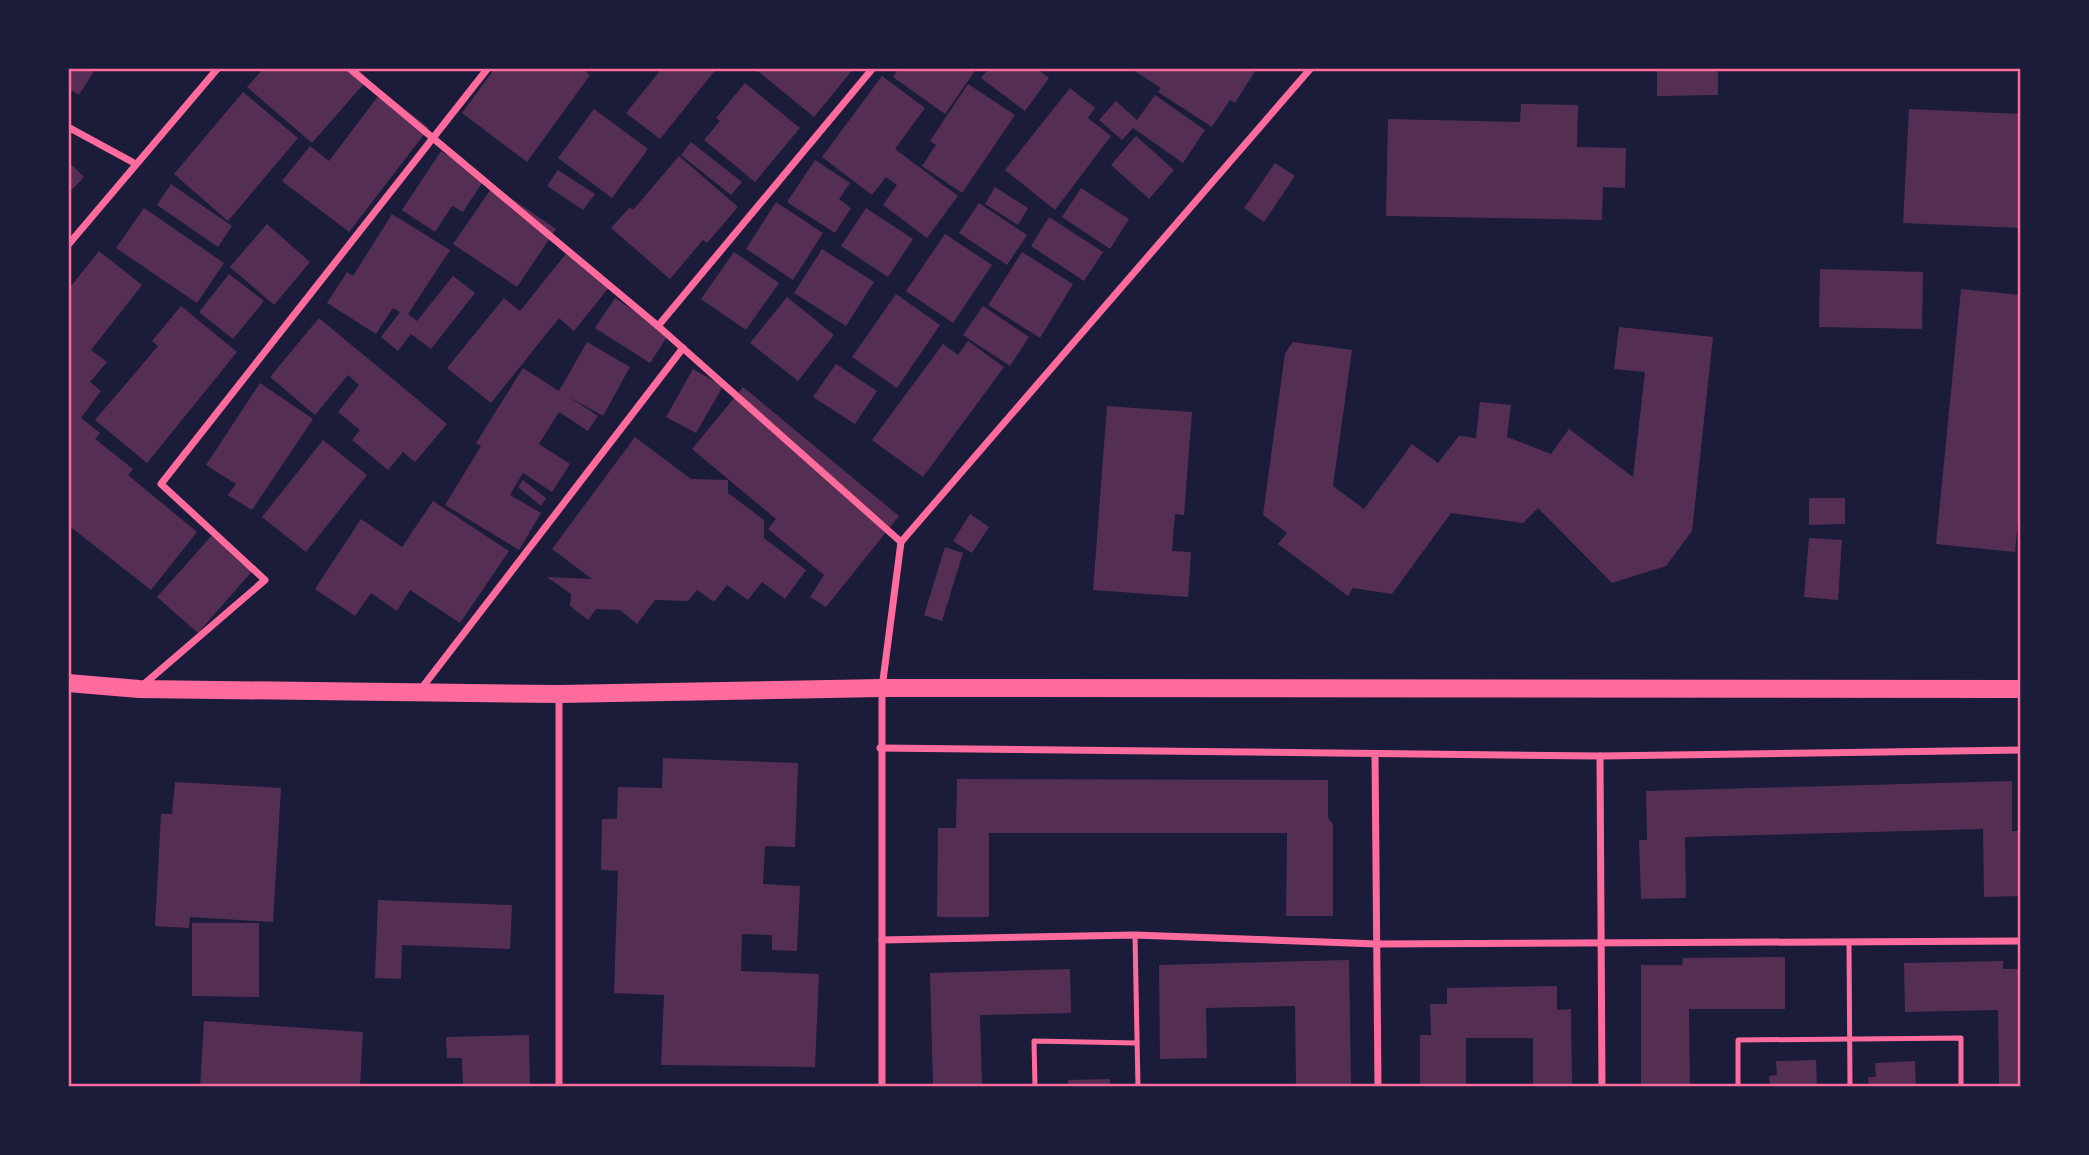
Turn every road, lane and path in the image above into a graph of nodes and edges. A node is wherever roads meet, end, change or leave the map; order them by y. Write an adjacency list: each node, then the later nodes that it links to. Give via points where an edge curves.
1 (218, 68): 8 (street)
2 (349, 68): 7 (street)
3 (488, 68): 7 (street)
4 (873, 68): 10 (street)
5 (1311, 68): 12 (street)
6 (68, 127): 8 (street)
7 (433, 138): 10 (street); 14 (street, via 161,484 265,580)
8 (136, 164): 9 (street)
9 (68, 245)
10 (658, 326): 11 (street)
11 (682, 348): 12 (street); 17 (street)
12 (901, 542): 15 (street)
13 (68, 683): 14 (main road)
14 (139, 688): 17 (main road)
15 (882, 688): 16 (main road); 18 (main road); 19 (street)
16 (2021, 689)
17 (418, 692): 18 (main road)
18 (559, 694): 31 (street)
19 (880, 748): 21 (street); 24 (street)
20 (2021, 750): 22 (street)
21 (1376, 754): 22 (street); 27 (street)
22 (1600, 756): 28 (street)
23 (1135, 935): 24 (street); 27 (street); 30 (lane)
24 (881, 940): 32 (street)
25 (2021, 942): 26 (street)
26 (1849, 943): 28 (street); 29 (lane)
27 (1377, 944): 28 (street); 35 (street)
28 (1601, 944): 36 (street)
29 (1849, 1040): 37 (lane, via 1738,1040); 38 (lane); 39 (lane, via 1961,1038)
30 (1136, 1043): 33 (lane, via 1034,1041); 34 (lane)
31 (559, 1087)
32 (882, 1087)
33 (1035, 1087)
34 (1138, 1087)
35 (1378, 1087)
36 (1602, 1087)
37 (1738, 1087)
38 (1850, 1087)
39 (1961, 1087)

